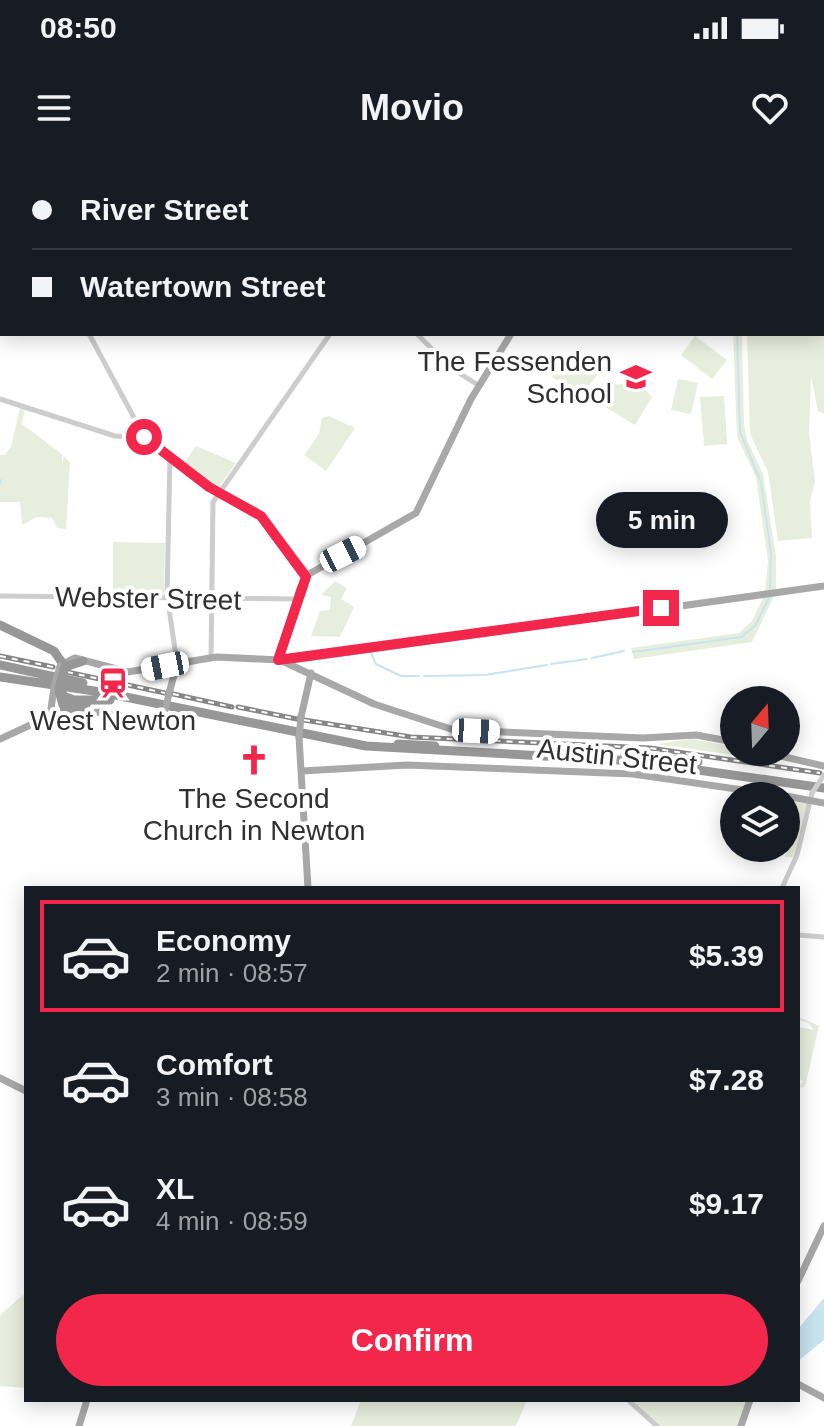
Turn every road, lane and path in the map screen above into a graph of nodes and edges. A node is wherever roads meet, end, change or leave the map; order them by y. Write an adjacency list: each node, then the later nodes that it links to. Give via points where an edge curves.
1 (90, 336): 7 (street)
2 (329, 336): 9 (street)
3 (419, 336): 5 (street, via 452,369)
4 (510, 336): 5 (main road)
5 (478, 385): 10 (main road, via 415,515)
6 (0, 399): 7 (street, via 117,436)
7 (145, 438): 8 (street)
8 (170, 458): 9 (street); 13 (street)
9 (218, 494): 10 (street, via 261,516); 14 (street, via 212,509)
10 (307, 576): 15 (main road)
11 (824, 586): 19 (main road)
12 (0, 596): 13 (street, Webster Street)
13 (168, 598): 14 (street, Webster Street); 21 (street)
14 (211, 598): 15 (street, Webster Street); 17 (street)
15 (296, 599): 19 (main road)
16 (0, 625): 20 (highway, via 41,645)
17 (211, 658): 19 (main road); 21 (main road)
18 (83, 661): 20 (highway); 21 (main road, via 125,672)
19 (282, 661): 23 (main road)
20 (63, 666): 25 (highway, bridge)
21 (179, 666): 28 (main road, bridge, via 164,714 151,723 107,712)
22 (0, 668): 37 (highway, via 378,741 632,754)
23 (311, 673): 32 (main road, via 374,704 454,730); 35 (main road, bridge, via 299,737)
24 (0, 677): 30 (highway)
25 (58, 687): 26 (highway, via 72,700); 27 (highway); 29 (main road)
26 (114, 701): 27 (highway); 30 (highway)
27 (68, 709): 28 (highway); 29 (highway)
28 (82, 713): 29 (main road)
29 (44, 719): 31 (main road)
30 (232, 720): 39 (highway, via 387,749 635,761)
31 (0, 739)
32 (720, 739)
33 (800, 760): 34 (main road)
34 (824, 766)
35 (302, 771): 38 (main road, Austin Street, via 407,765 633,774); 43 (main road)
36 (824, 775): 41 (street, bridge)
37 (824, 782)
38 (720, 787)
39 (824, 788)
40 (800, 796): 41 (main road, Austin Street)
41 (810, 796): 42 (main road, Austin Street); 44 (street, via 797,855)
42 (824, 803)
43 (308, 886)
44 (783, 886)
45 (800, 935): 46 (street)
46 (824, 937)
47 (0, 1078): 48 (main road)
48 (24, 1090)
49 (824, 1226): 50 (main road)
50 (800, 1277)
51 (800, 1385): 52 (main road)
52 (824, 1398)
53 (86, 1402): 56 (main road)
54 (630, 1402): 57 (street)
55 (749, 1402): 58 (main road)
56 (79, 1426)
57 (657, 1426)
58 (741, 1426)

